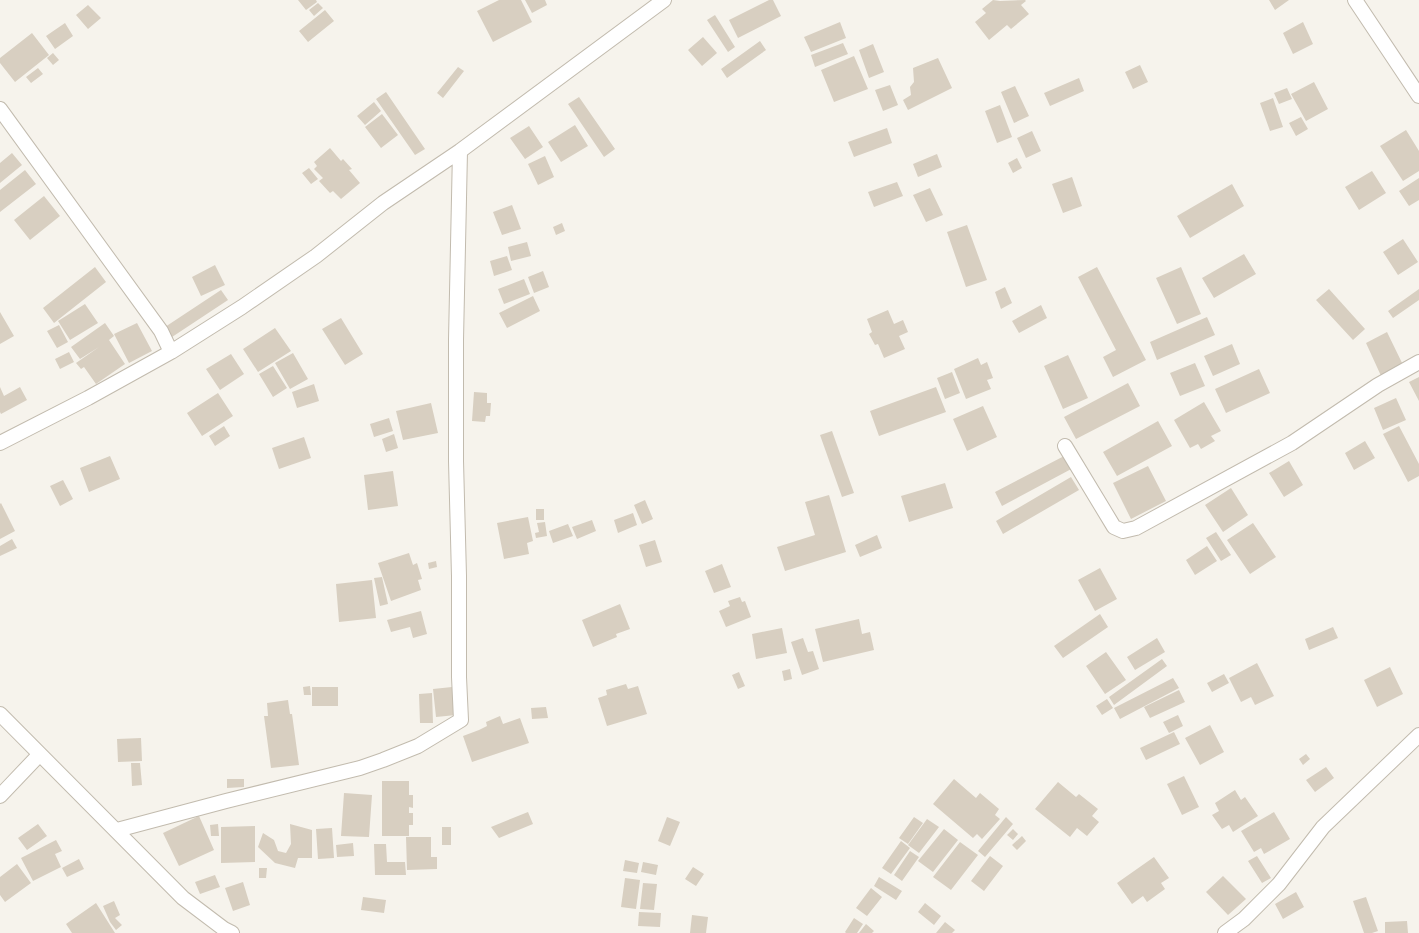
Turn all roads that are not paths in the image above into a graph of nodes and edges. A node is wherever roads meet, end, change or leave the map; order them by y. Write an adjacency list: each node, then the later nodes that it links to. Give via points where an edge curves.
1 (664, 0): 5 (street)
2 (1355, 0): 3 (street)
3 (1419, 96)
4 (0, 109): 6 (street, via 161,331)
5 (460, 151): 6 (street, via 383,203 316,256 249,303); 14 (street, via 456,461 461,720 418,746 360,768)
6 (171, 352): 8 (street)
7 (1419, 362): 9 (street, via 1378,385 1292,443 1130,530 1123,531 1114,527)
8 (0, 443)
9 (1065, 446)
10 (0, 714): 12 (street)
11 (1419, 736): 16 (street, via 1323,827 1279,884 1244,919)
12 (39, 755): 13 (street); 14 (street)
13 (0, 796)
14 (116, 830): 15 (street, via 183,898)
15 (232, 933)
16 (1225, 933)

